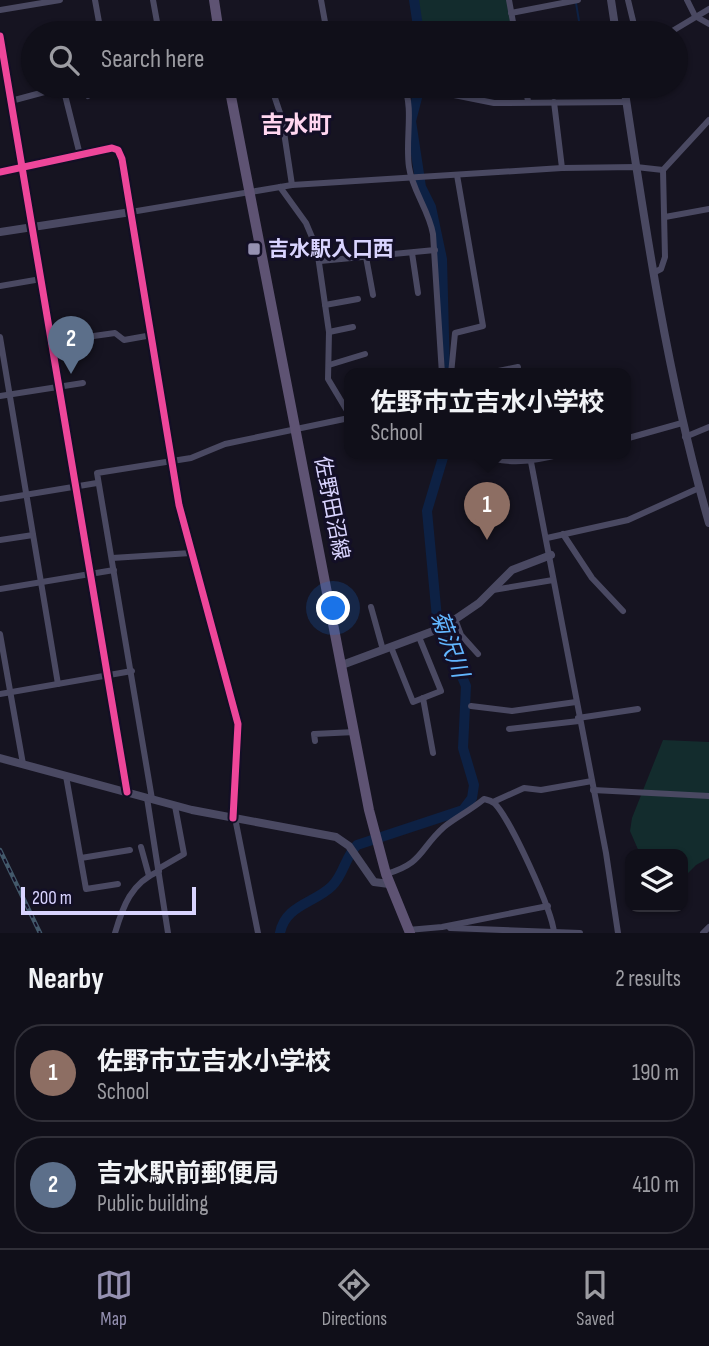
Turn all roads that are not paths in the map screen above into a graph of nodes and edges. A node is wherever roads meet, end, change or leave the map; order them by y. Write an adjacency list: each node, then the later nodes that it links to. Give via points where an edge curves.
1 (60, 0): 11 (street)
2 (95, 0): 16 (street)
3 (153, 0): 17 (street)
4 (214, 0): 18 (main road)
5 (321, 0): 19 (street)
6 (509, 0): 14 (street)
7 (578, 0): 14 (street)
8 (611, 0): 21 (street)
9 (628, 0): 22 (street)
10 (687, 0): 15 (street)
11 (45, 1): 13 (street)
12 (709, 9): 15 (street)
13 (0, 10)
14 (511, 13): 20 (street)
15 (695, 16): 23 (street); 24 (street)
16 (99, 21)
17 (157, 21)
18 (217, 21)
19 (325, 21)
20 (513, 21)
21 (614, 21)
22 (633, 21)
23 (687, 21)
24 (709, 24)
25 (0, 36): 34 (street)
26 (23, 98): 34 (street)
27 (66, 98): 39 (street)
28 (231, 98): 49 (main road, 佐野田沼線)
29 (275, 98): 47 (street)
30 (410, 98): 46 (street, via 406,129)
31 (467, 98): 35 (street)
32 (527, 98): 35 (street)
33 (626, 98): 37 (street)
34 (11, 101): 41 (street)
35 (528, 101): 36 (street)
36 (554, 102): 37 (street); 42 (street)
37 (626, 102): 40 (street)
38 (709, 120): 43 (street)
39 (80, 155): 41 (street); 51 (street, via 112,148 120,153)
40 (636, 167): 42 (street); 43 (street); 59 (street)
41 (22, 168): 44 (street); 53 (street)
42 (562, 168): 45 (street)
43 (663, 170): 52 (street)
44 (0, 172)
45 (457, 175): 46 (street); 75 (street, via 483,326 454,333)
46 (411, 177): 47 (street); 55 (street, via 430,215)
47 (292, 185): 48 (street)
48 (280, 187): 49 (street); 58 (street, via 306,223)
49 (250, 192): 51 (street); 85 (main road, 佐野田沼線)
50 (709, 209): 52 (street)
51 (131, 212): 53 (street); 68 (street)
52 (665, 217): 59 (street, via 663,265)
53 (32, 227): 54 (street); 60 (street)
54 (0, 232)
55 (435, 250): 56 (street); 74 (street)
56 (412, 253): 57 (street); 62 (street)
57 (366, 257): 58 (street); 63 (street)
58 (320, 261): 65 (street)
59 (653, 273): 83 (street)
60 (41, 279): 61 (street); 70 (street)
61 (0, 286)
62 (418, 293)
63 (373, 295)
64 (358, 299): 65 (street)
65 (325, 305): 67 (street)
66 (354, 327): 67 (street)
67 (329, 332): 72 (street)
68 (152, 335): 70 (street, via 124,340 115,333); 90 (street)
69 (0, 337): 79 (street)
70 (51, 342): 78 (street)
71 (365, 354): 72 (street)
72 (329, 365): 81 (street, via 328,379)
73 (518, 367): 76 (street)
74 (442, 368)
75 (451, 368)
76 (513, 368)
77 (83, 383): 78 (street)
78 (58, 387): 79 (street); 93 (street)
79 (10, 395): 80 (street); 95 (street)
80 (0, 396)
81 (344, 407)
82 (344, 417): 85 (street)
83 (682, 423): 86 (street); 87 (street)
84 (709, 427): 87 (street)
85 (297, 428): 90 (street); 118 (main road, 佐野田沼線)
86 (631, 437)
87 (685, 437): 94 (street)
88 (494, 459): 91 (street)
89 (543, 459): 91 (street)
90 (172, 461): 92 (street, via 97,473); 102 (street)
91 (531, 462): 100 (street)
92 (97, 483): 93 (street); 104 (street)
93 (75, 486): 95 (street); 106 (street)
94 (699, 488): 97 (street); 98 (street, via 628,520)
95 (27, 495): 96 (street); 99 (street)
96 (0, 499)
97 (709, 523)
98 (563, 534): 100 (street); 112 (street, via 592,578)
99 (33, 535): 101 (street); 108 (street)
100 (547, 538): 103 (street)
101 (0, 540)
102 (191, 553): 104 (street); 143 (street, via 238,724)
103 (551, 555): 107 (street); 110 (street, via 512,570)
104 (111, 558): 105 (street)
105 (114, 570): 106 (street); 119 (street)
106 (90, 574): 108 (street); 120 (street)
107 (553, 580): 110 (street); 125 (street)
108 (41, 582): 109 (street); 121 (street)
109 (0, 589)
110 (490, 590): 113 (street)
111 (371, 607): 116 (street)
112 (623, 611)
113 (455, 619): 115 (street); 117 (street, via 461,635)
114 (0, 634): 122 (street)
115 (419, 637): 116 (street); 124 (street, via 441,691)
116 (387, 649): 118 (street); 124 (street, via 413,702)
117 (478, 654)
118 (342, 665): 130 (main road, 佐野田沼線)
119 (132, 671): 120 (street); 140 (street)
120 (108, 675): 121 (street); 138 (street)
121 (58, 684): 122 (street)
122 (9, 692): 123 (street); 134 (street)
123 (0, 694)
124 (423, 698): 132 (street)
125 (576, 702): 126 (street, via 512,710); 128 (street)
126 (471, 706)
127 (638, 709): 128 (street)
128 (579, 719): 129 (street); 136 (street)
129 (509, 729)
130 (355, 732): 131 (street, via 314,734); 149 (main road, 佐野田沼線)
131 (315, 741)
132 (433, 753)
133 (0, 758): 134 (street)
134 (23, 764): 135 (street)
135 (66, 776): 138 (street); 146 (street)
136 (592, 781): 137 (street); 141 (street, via 541,790 524,788)
137 (593, 790): 139 (street); 161 (street)
138 (127, 792): 140 (street)
139 (709, 796)
140 (150, 799): 142 (street); 147 (street)
141 (493, 802): 149 (street, via 484,799 436,835 423,854); 151 (street)
142 (175, 806): 143 (street); 147 (street, via 184,854)
143 (234, 818): 149 (street, via 336,837 349,846 373,882); 159 (street)
144 (141, 847): 148 (street)
145 (130, 850): 146 (street)
146 (81, 858): 150 (street, via 86,889)
147 (159, 870): 148 (street); 158 (street)
148 (149, 876): 157 (street, via 130,893)
149 (387, 879): 155 (main road, 佐野田沼線)
150 (118, 884)
151 (548, 906): 153 (street); 156 (street)
152 (709, 927): 162 (street)
153 (450, 928): 154 (street); 155 (street)
154 (489, 930): 156 (street)
155 (409, 931)
156 (554, 932): 160 (street)
157 (115, 933)
158 (168, 933)
159 (258, 933)
160 (580, 933)
161 (618, 933)
162 (703, 933)

